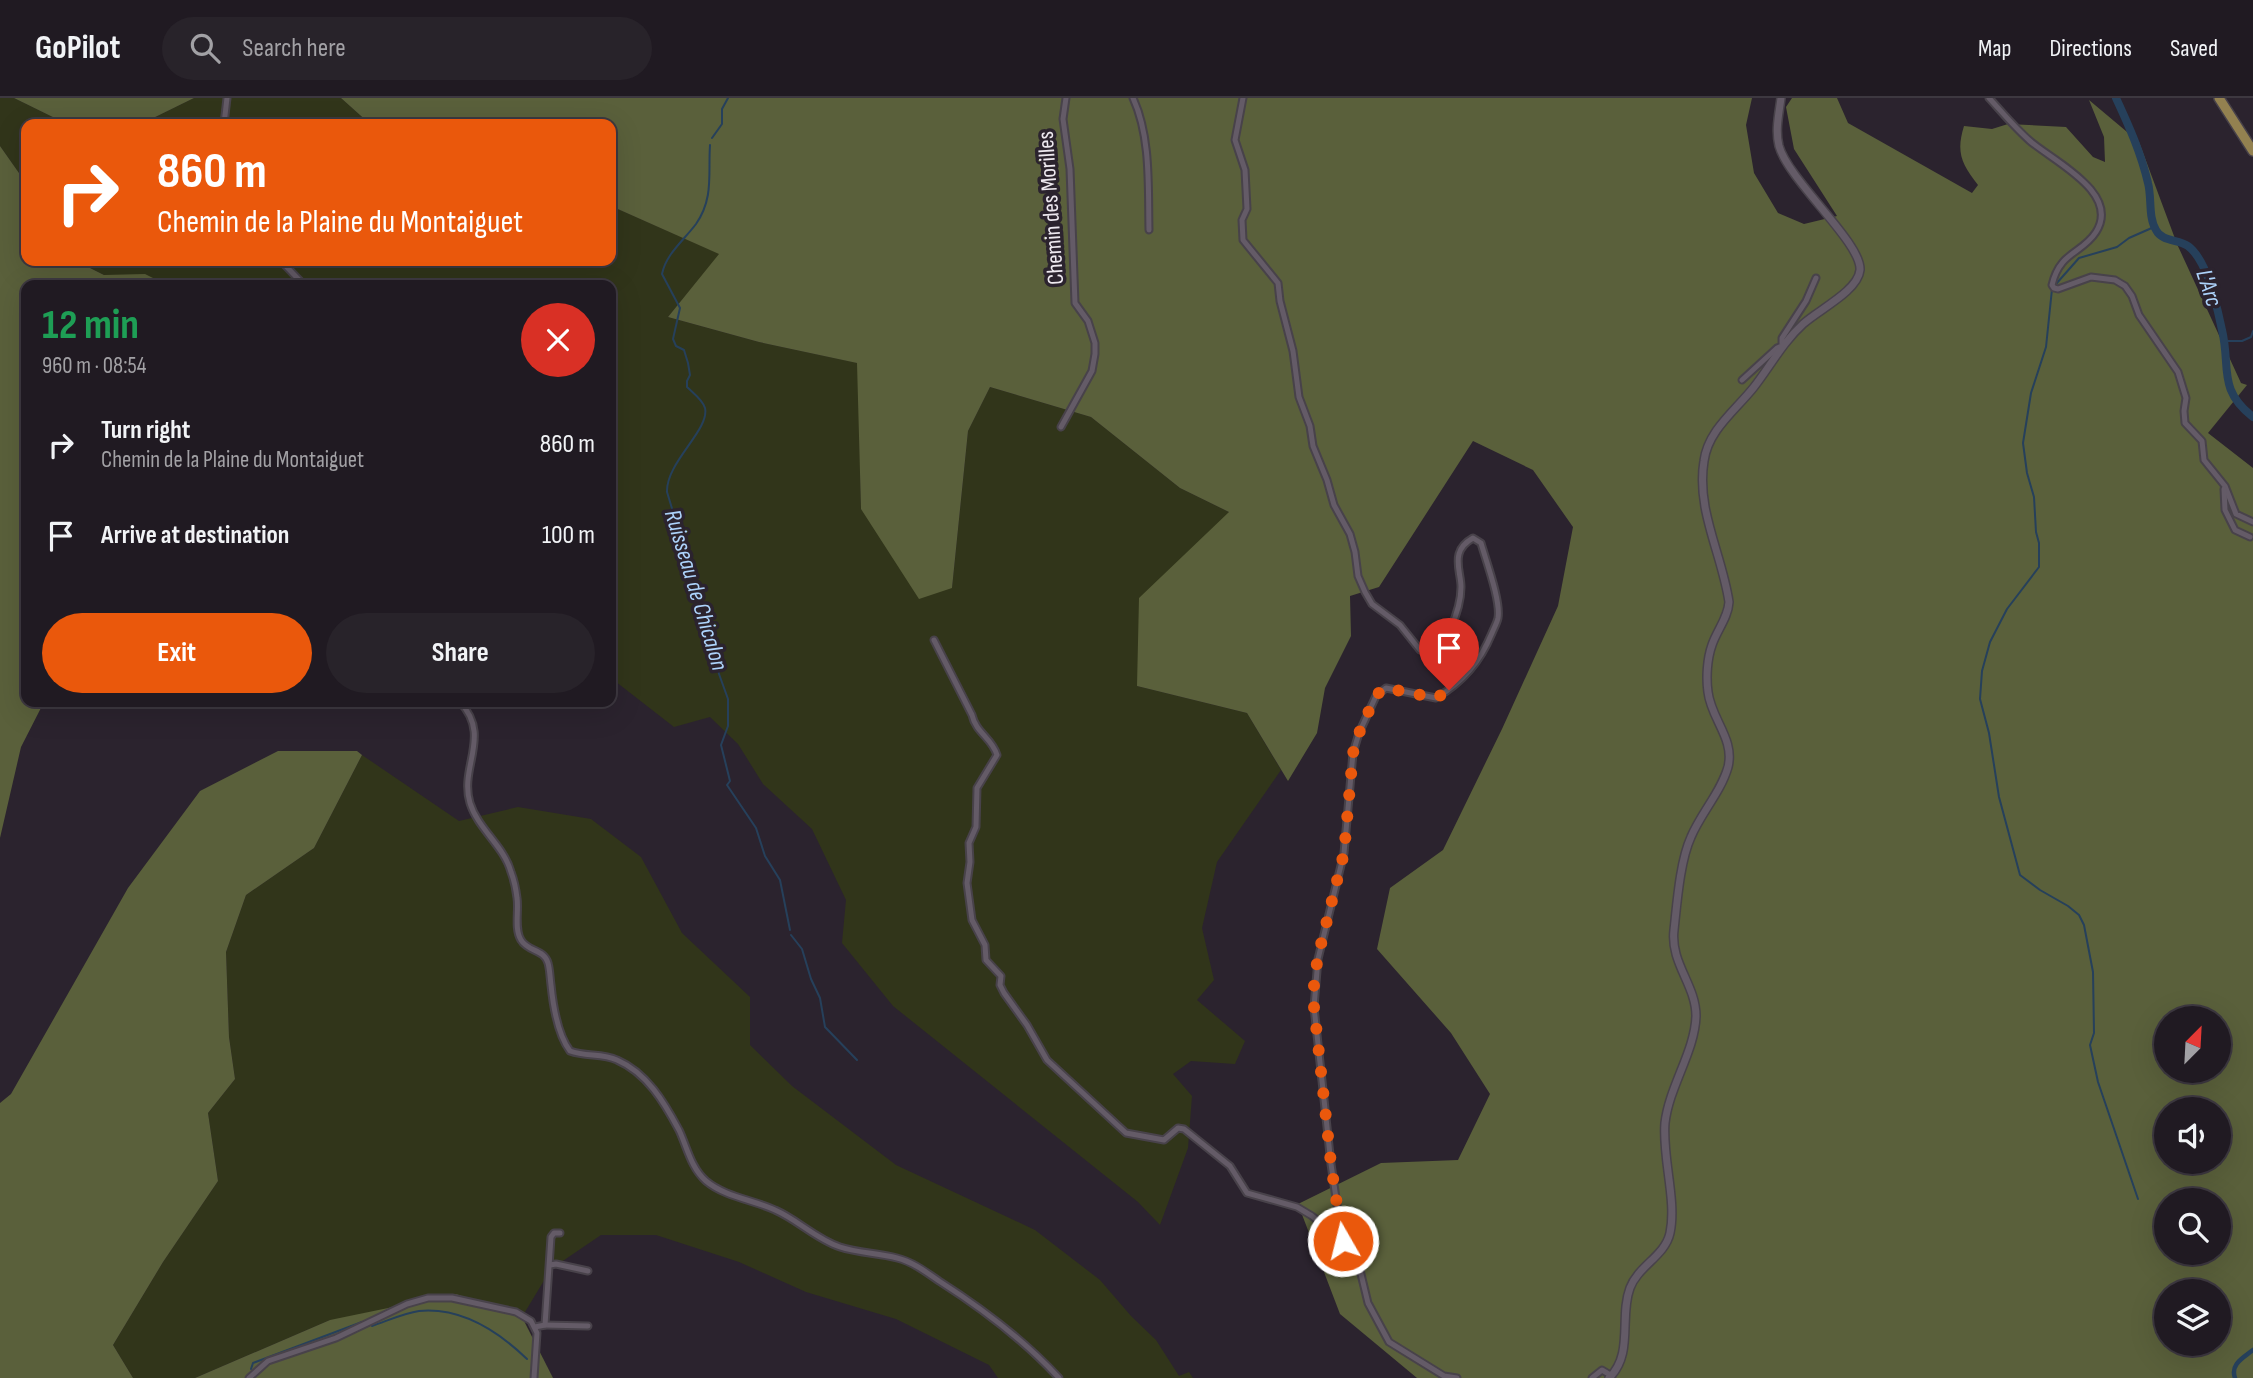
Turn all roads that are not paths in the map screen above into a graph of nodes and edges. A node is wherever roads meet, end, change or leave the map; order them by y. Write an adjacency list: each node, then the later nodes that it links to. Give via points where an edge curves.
1 (227, 98): 8 (street)
2 (1066, 98): 16 (street, Chemin des Morilles, via 1063,119 1070,169 1074,303 1088,321 1095,354 1092,371)
3 (1133, 98): 10 (street, via 1142,131)
4 (1242, 98): 23 (street, via 1235,140 1245,170 1243,240 1279,283 1312,446 1350,534 1365,592 1420,650 1437,647 1453,622 1461,592 1459,554 1473,538 1481,543 1498,617 1474,668 1449,690 1436,698 1386,688 1376,695 1353,753 1344,853 1314,983 1331,1164)
5 (1781, 98): 14 (street, via 1778,136 1783,156 1860,264 1853,286 1802,324)
6 (1989, 98): 17 (street, via 2030,141 2090,187 2100,203 2102,220 2097,231 2067,256 2052,285 2058,289 2103,277 2124,286 2178,372 2186,398 2185,424 2202,441 2204,460)
7 (2218, 98): 9 (main road)
8 (225, 119)
9 (2253, 151)
10 (1149, 230)
11 (286, 266): 13 (street)
12 (1816, 278): 14 (street, via 1782,338)
13 (299, 280)
14 (1782, 346): 15 (street); 29 (street, via 1712,437 1704,458 1704,506 1729,602 1710,648 1707,690 1727,740 1729,758 1724,778 1686,848 1674,933 1676,958 1696,1017 1665,1121 1671,1230 1664,1247 1630,1286 1623,1355)
15 (1742, 380)
16 (1062, 427)
17 (2225, 486): 18 (street, via 2236,514); 19 (street, via 2225,510 2235,530)
18 (2253, 522)
19 (2250, 537)
20 (933, 640): 23 (street, via 975,726 997,755 975,794 976,827 969,843 967,883 972,920 985,945 986,960 1001,976 1003,993 1043,1054 1126,1133 1164,1140 1178,1128 1184,1129 1230,1166 1247,1193 1297,1207)
21 (464, 707): 32 (street, via 475,732 468,785 471,806 511,869 519,934 525,945 547,960 570,1051 618,1060 648,1081 706,1181 776,1210 838,1247 898,1258 918,1267 1019,1338)
22 (560, 1233): 24 (street, via 551,1237)
23 (1345, 1240): 33 (street, via 1360,1270 1368,1303 1389,1342 1444,1376)
24 (550, 1265): 25 (street); 26 (street)
25 (588, 1271)
26 (545, 1325): 27 (street); 28 (street)
27 (588, 1326)
28 (536, 1327): 30 (street, via 516,1312 475,1301 421,1300 323,1343 268,1361); 31 (street)
29 (1611, 1377): 34 (street, via 1602,1370)
30 (249, 1378)
31 (534, 1378)
32 (1059, 1378)
33 (1457, 1378)
34 (1592, 1378)

